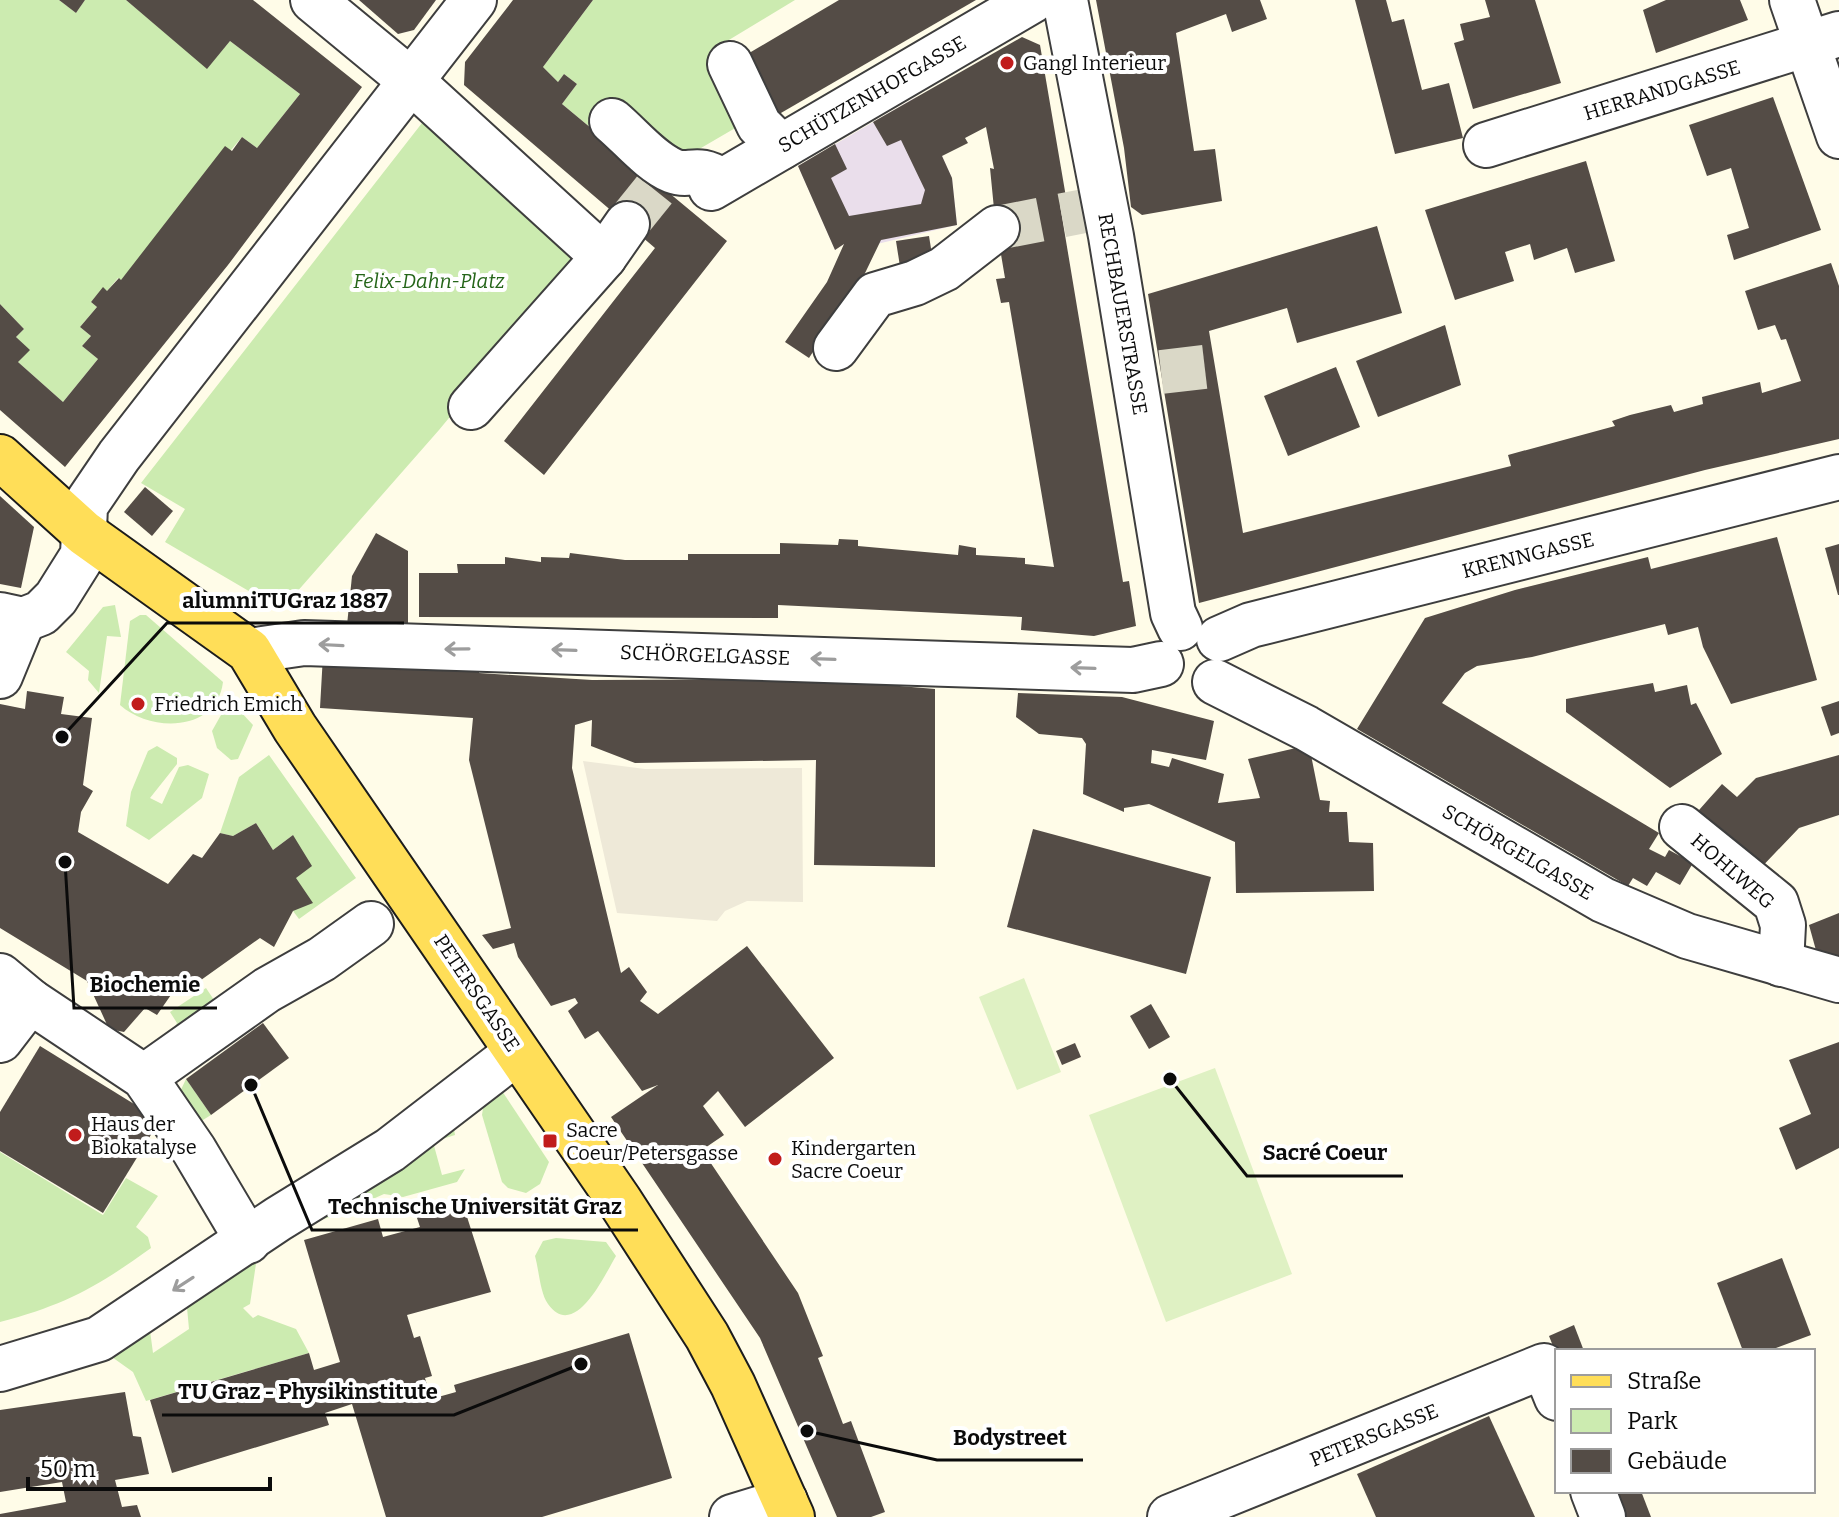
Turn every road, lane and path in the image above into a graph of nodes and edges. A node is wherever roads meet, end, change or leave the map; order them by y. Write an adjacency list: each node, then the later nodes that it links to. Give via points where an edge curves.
1 (313, 0): 8 (street)
2 (474, 0): 8 (street)
3 (1033, 0): 12 (street, SCHÜTZENHOFGASSE)
4 (1065, 0): 20 (street, RECHBAUERSTRASSE, via 1147,374 1173,613)
5 (1792, 0): 6 (street)
6 (1823, 39): 10 (street); 11 (street, HERRANDGASSE)
7 (730, 64): 12 (street, via 759,125)
8 (410, 80): 15 (street, via 616,241); 18 (street, via 119,456 85,506)
9 (612, 121): 12 (street, SCHÜTZENHOFGASSE, via 668,168 684,173 702,170 716,184)
10 (1839, 136)
11 (1486, 145)
12 (781, 147)
13 (997, 228): 14 (street, via 944,269 875,295)
14 (836, 348)
15 (471, 407)
16 (0, 457): 18 (main road, PETERSGASSE)
17 (1839, 477): 20 (street, KRENNGASSE)
18 (84, 533): 19 (street, via 83,555 63,589 41,613); 21 (main road, PETERSGASSE)
19 (11, 617): 22 (street)
20 (1187, 644): 21 (street, SCHÖRGELGASSE, one-way to 21, via 1133,670 304,643); 23 (street, via 1226,661); 23 (street, via 1173,684 1206,688)
21 (249, 651): 30 (main road, PETERSGASSE, via 295,728)
22 (0, 676)
23 (1215, 682): 26 (street, SCHÖRGELGASSE, via 1306,728 1603,900 1687,936)
24 (1682, 827): 26 (street, HOHLWEG, via 1776,903 1783,925)
25 (371, 924): 31 (street)
26 (1781, 964): 27 (street, SCHÖRGELGASSE)
27 (1839, 980)
28 (15, 988): 29 (street); 31 (street)
29 (0, 1040)
30 (516, 1053): 32 (street, via 390,1150); 36 (main road, PETERSGASSE, via 707,1336)
31 (144, 1077): 32 (street)
32 (248, 1241): 33 (street, one-way to 33, via 99,1339)
33 (0, 1369)
34 (1555, 1393): 38 (street, PETERSGASSE, via 1544,1366)
35 (1594, 1493): 39 (street)
36 (788, 1509): 37 (street)
37 (732, 1517)
38 (1170, 1517)
39 (1603, 1517)

